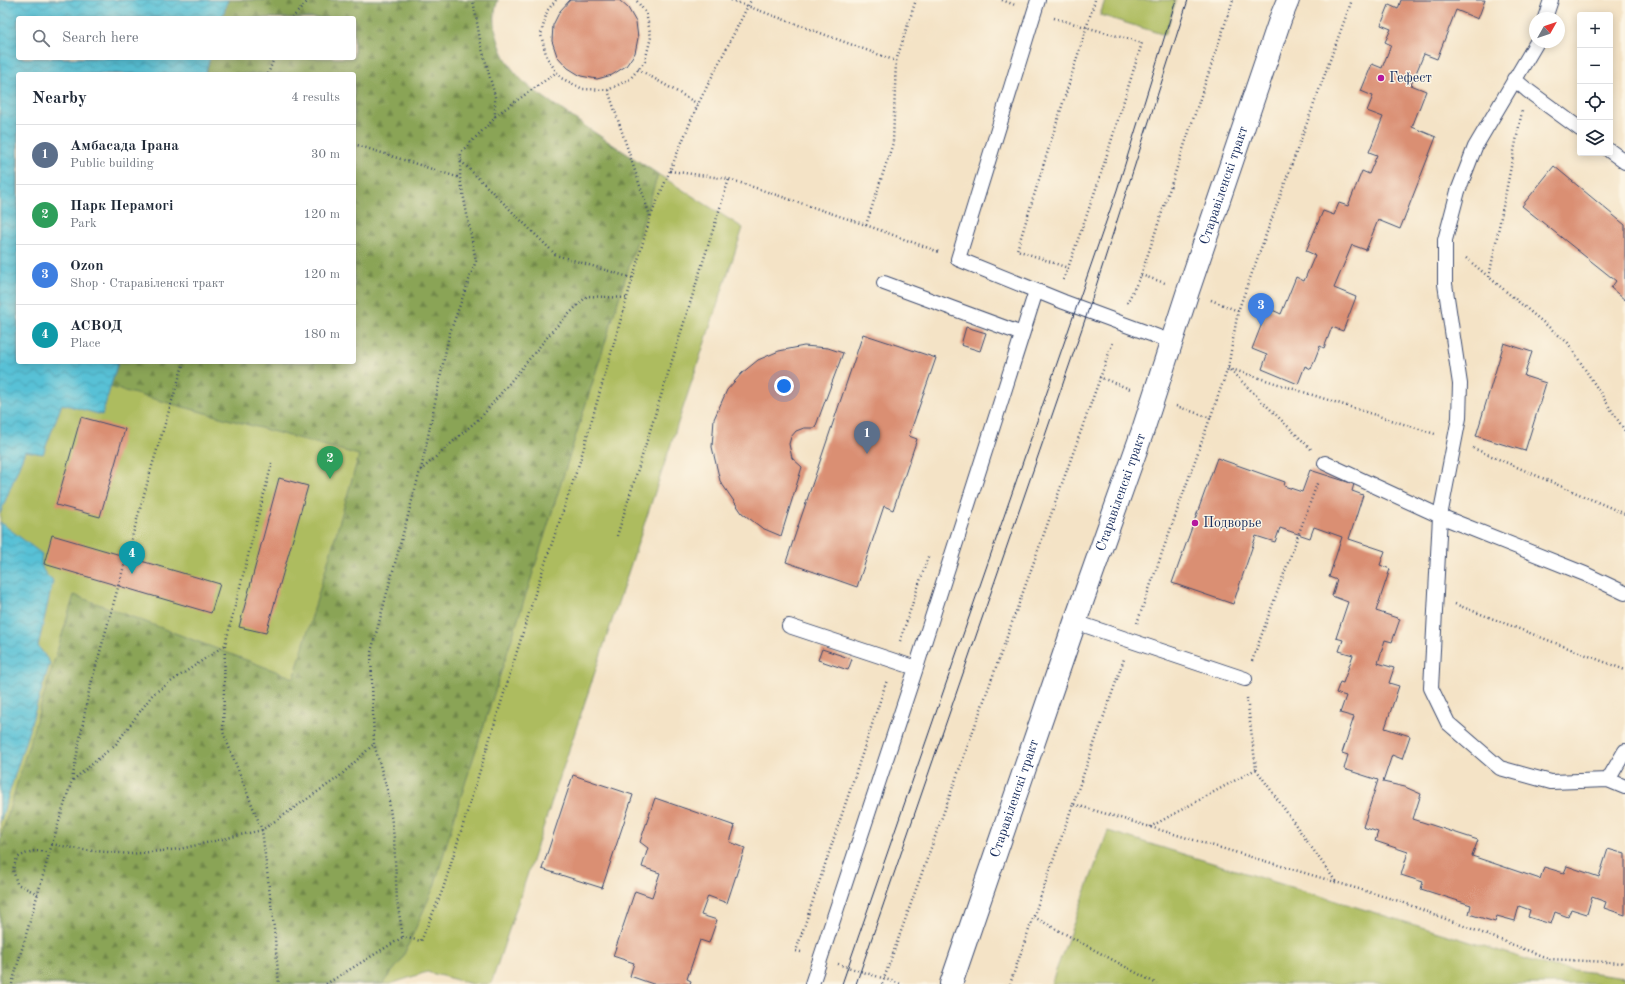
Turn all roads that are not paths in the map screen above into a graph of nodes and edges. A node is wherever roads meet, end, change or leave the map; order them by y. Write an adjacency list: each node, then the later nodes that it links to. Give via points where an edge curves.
1 (1288, 0): 13 (main road, Старавіленскі тракт)
2 (1551, 0): 4 (lane)
3 (1036, 6): 11 (lane, via 958,259)
4 (1547, 12)
5 (1533, 48): 6 (lane)
6 (1514, 79): 7 (lane); 15 (lane, via 1475,147 1458,191 1444,240 1445,284 1460,384 1460,418)
7 (1577, 127)
8 (1613, 153): 9 (lane)
9 (1625, 162)
10 (884, 283): 12 (lane)
11 (1036, 291): 12 (lane); 13 (lane)
12 (1022, 334): 19 (lane)
13 (1172, 342): 17 (main road, Старавіленскі тракт)
14 (1325, 463): 15 (lane)
15 (1440, 516): 16 (lane); 22 (lane, via 1431,688 1448,722 1500,768 1551,782)
16 (1625, 593)
17 (1075, 622): 20 (lane); 25 (main road, Старавіленскі тракт)
18 (789, 626): 19 (lane)
19 (916, 668): 24 (lane)
20 (1245, 680)
21 (1625, 751): 22 (lane)
22 (1608, 780): 23 (lane)
23 (1625, 787)
24 (812, 984)
25 (951, 984)

